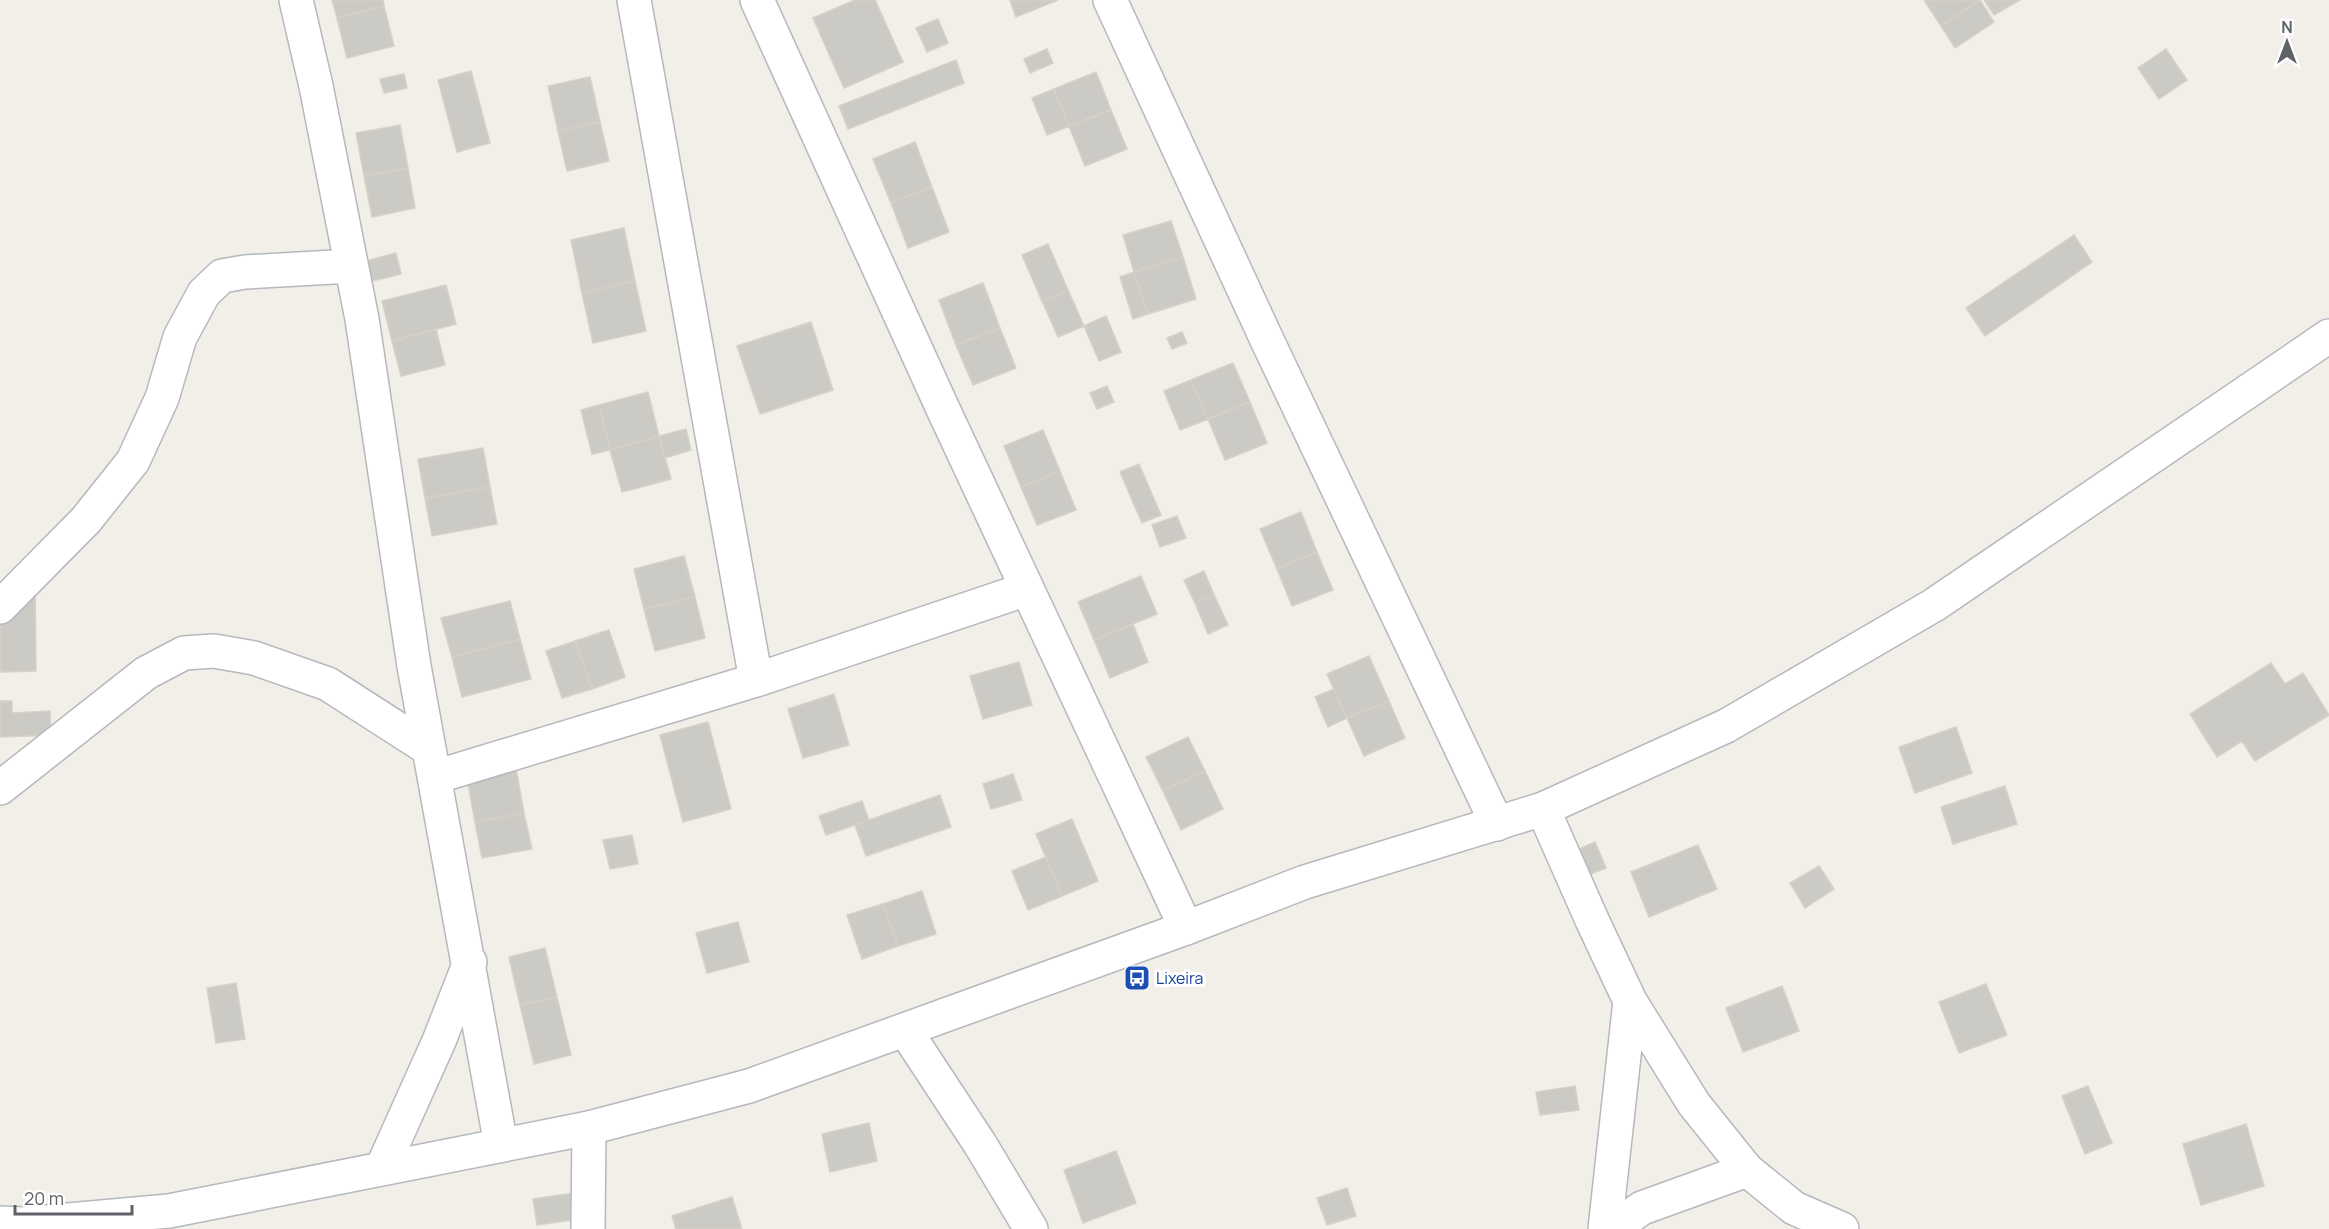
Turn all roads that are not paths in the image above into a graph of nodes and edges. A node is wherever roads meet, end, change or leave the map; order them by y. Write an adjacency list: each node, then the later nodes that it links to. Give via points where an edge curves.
1 (296, 0): 5 (street)
2 (634, 0): 9 (street)
3 (757, 0): 7 (street)
4 (1110, 0): 13 (street)
5 (351, 266): 8 (street, via 222,276 204,293 180,338 162,398 133,461 86,520); 10 (street)
6 (2329, 336): 12 (street, via 1934,605 1726,726)
7 (1028, 589): 9 (street); 14 (street)
8 (0, 607)
9 (756, 680): 10 (street)
10 (432, 763): 11 (street, via 328,684 254,658 214,651 184,652 146,673); 15 (street)
11 (0, 788)
12 (1543, 809): 13 (street); 16 (street)
13 (1497, 824): 14 (street, via 1305,882)
14 (1186, 928): 17 (street)
15 (470, 962): 19 (street); 20 (street)
16 (1630, 1000): 21 (street, via 1694,1104); 26 (street)
17 (905, 1030): 18 (street, via 749,1086); 25 (street)
18 (589, 1128): 19 (street); 24 (street)
19 (501, 1145): 20 (street)
20 (382, 1168): 22 (street)
21 (1747, 1170): 27 (street, via 1642,1208); 28 (street, via 1794,1208)
22 (170, 1220): 23 (street)
23 (0, 1223)
24 (588, 1229)
25 (1032, 1229)
26 (1605, 1229)
27 (1612, 1229)
28 (1842, 1229)

